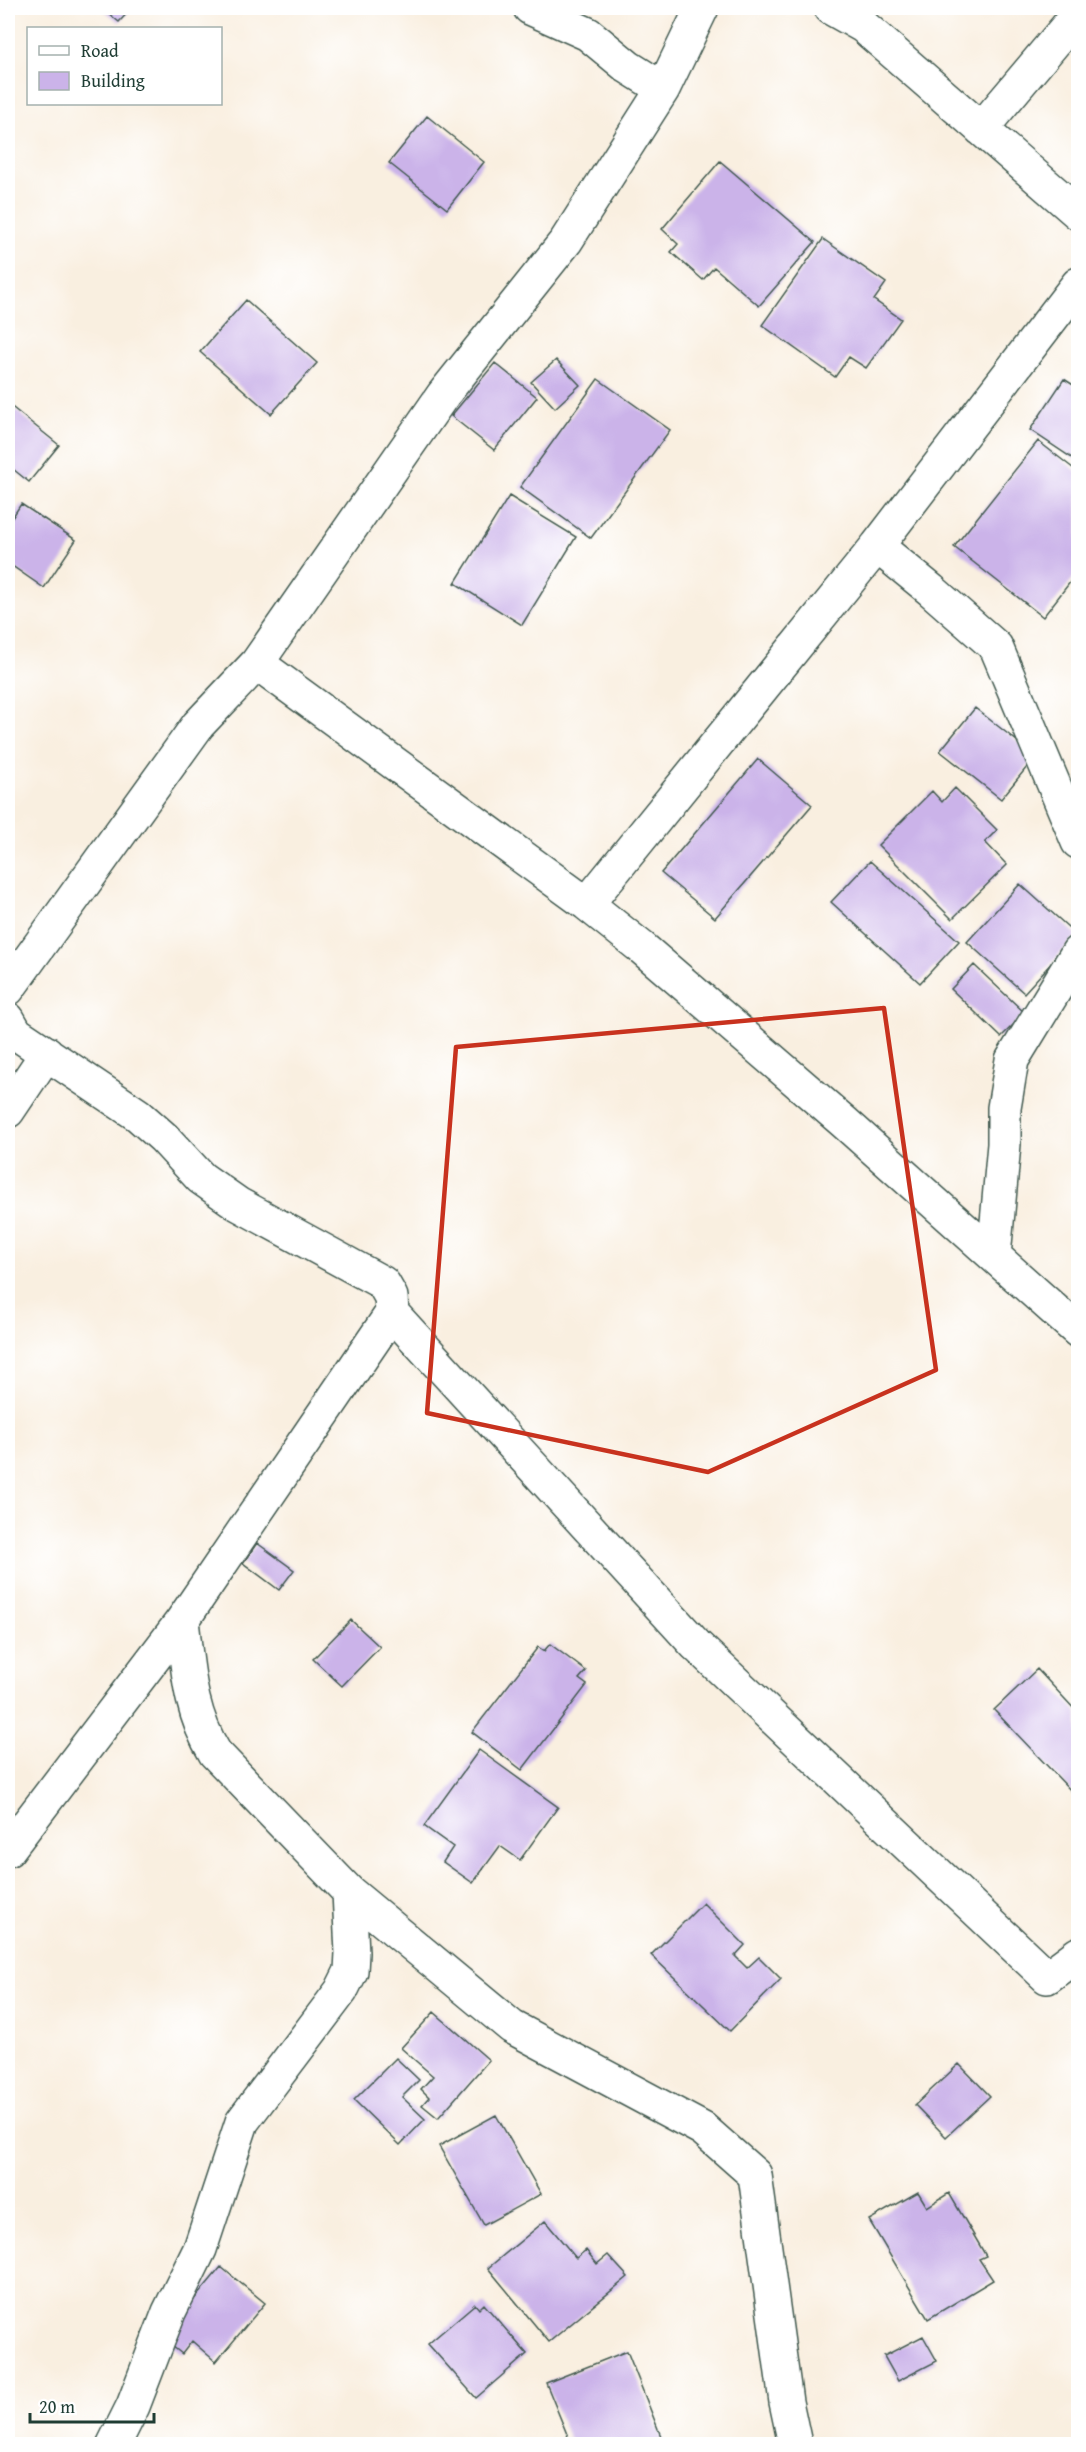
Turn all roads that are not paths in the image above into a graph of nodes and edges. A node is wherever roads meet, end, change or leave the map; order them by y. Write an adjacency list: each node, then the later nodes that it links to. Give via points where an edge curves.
1 (530, 8): 5 (street, via 588,34)
2 (702, 8): 5 (street)
3 (831, 8): 6 (street, via 863,26)
4 (1078, 14): 6 (street)
5 (663, 89): 10 (street, via 566,241 442,395)
6 (981, 129): 7 (street)
7 (1078, 213)
8 (1078, 284): 9 (street)
9 (877, 546): 11 (street, via 996,647); 12 (street)
10 (257, 663): 12 (street); 14 (street, via 198,725)
11 (1078, 842)
12 (587, 904): 18 (street)
13 (1078, 952): 18 (street, via 1012,1060)
14 (8, 989)
15 (8, 1019): 16 (street, via 16,1033)
16 (47, 1053): 17 (street); 19 (street, via 138,1115 201,1178 238,1204 382,1283 391,1297)
17 (8, 1111)
18 (994, 1256): 20 (street)
19 (392, 1313): 21 (street); 24 (street, via 696,1645 1047,1977)
20 (1078, 1331)
21 (182, 1622): 22 (street); 23 (street, via 194,1709 202,1732 215,1753)
22 (8, 1850)
23 (349, 1892): 25 (street, via 351,1971 341,1991 242,2122 200,2249 169,2312); 26 (street, via 512,2027 703,2129 755,2175)
24 (1078, 1954)
25 (114, 2445)
26 (795, 2445)

